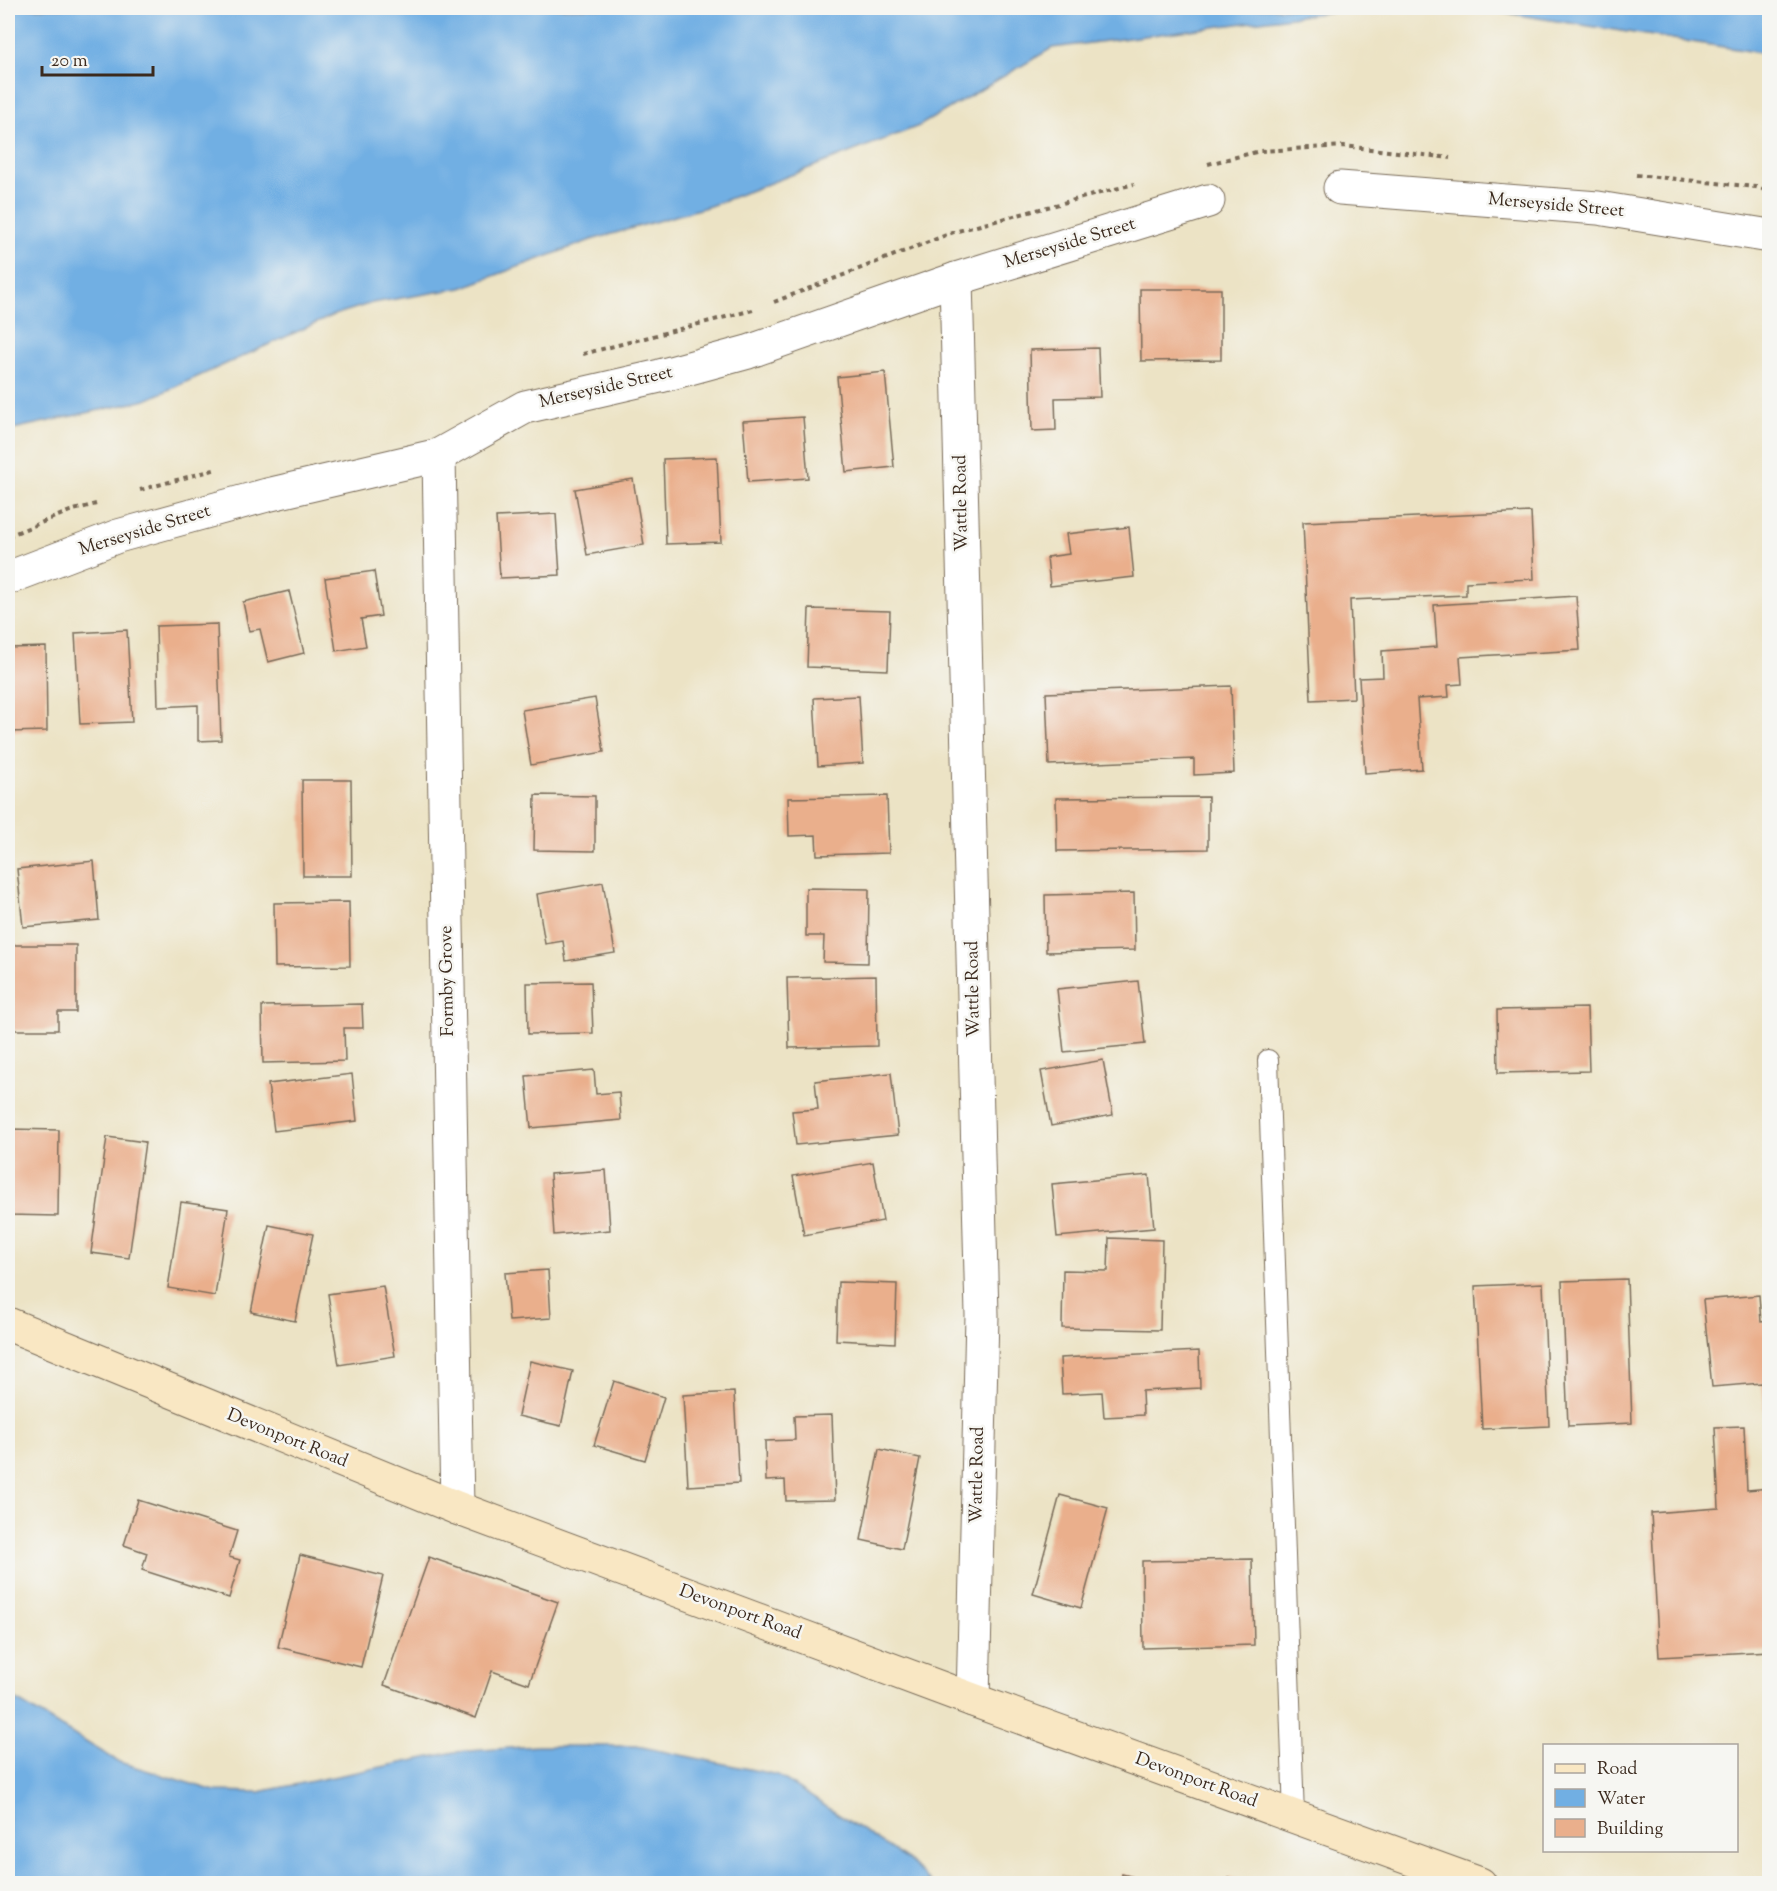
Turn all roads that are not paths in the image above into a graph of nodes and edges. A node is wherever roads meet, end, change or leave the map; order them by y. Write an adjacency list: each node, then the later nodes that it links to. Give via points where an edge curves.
1 (1341, 188): 3 (street, Merseyside Street, via 1598,207)
2 (1208, 201): 4 (street, Merseyside Street)
3 (1770, 236)
4 (956, 279): 5 (street, Merseyside Street, via 748,352 525,407); 10 (street, Wattle Road, via 982,1315)
5 (439, 455): 6 (street, Merseyside Street, via 267,495 118,536); 9 (street, Formby Grove)
6 (8, 578)
7 (1268, 1060): 11 (lane)
8 (8, 1324): 9 (main road, Devonport Road)
9 (457, 1508): 10 (main road, Devonport Road)
10 (973, 1700): 11 (main road, Devonport Road)
11 (1294, 1816): 12 (main road, Devonport Road)
12 (1480, 1884)

